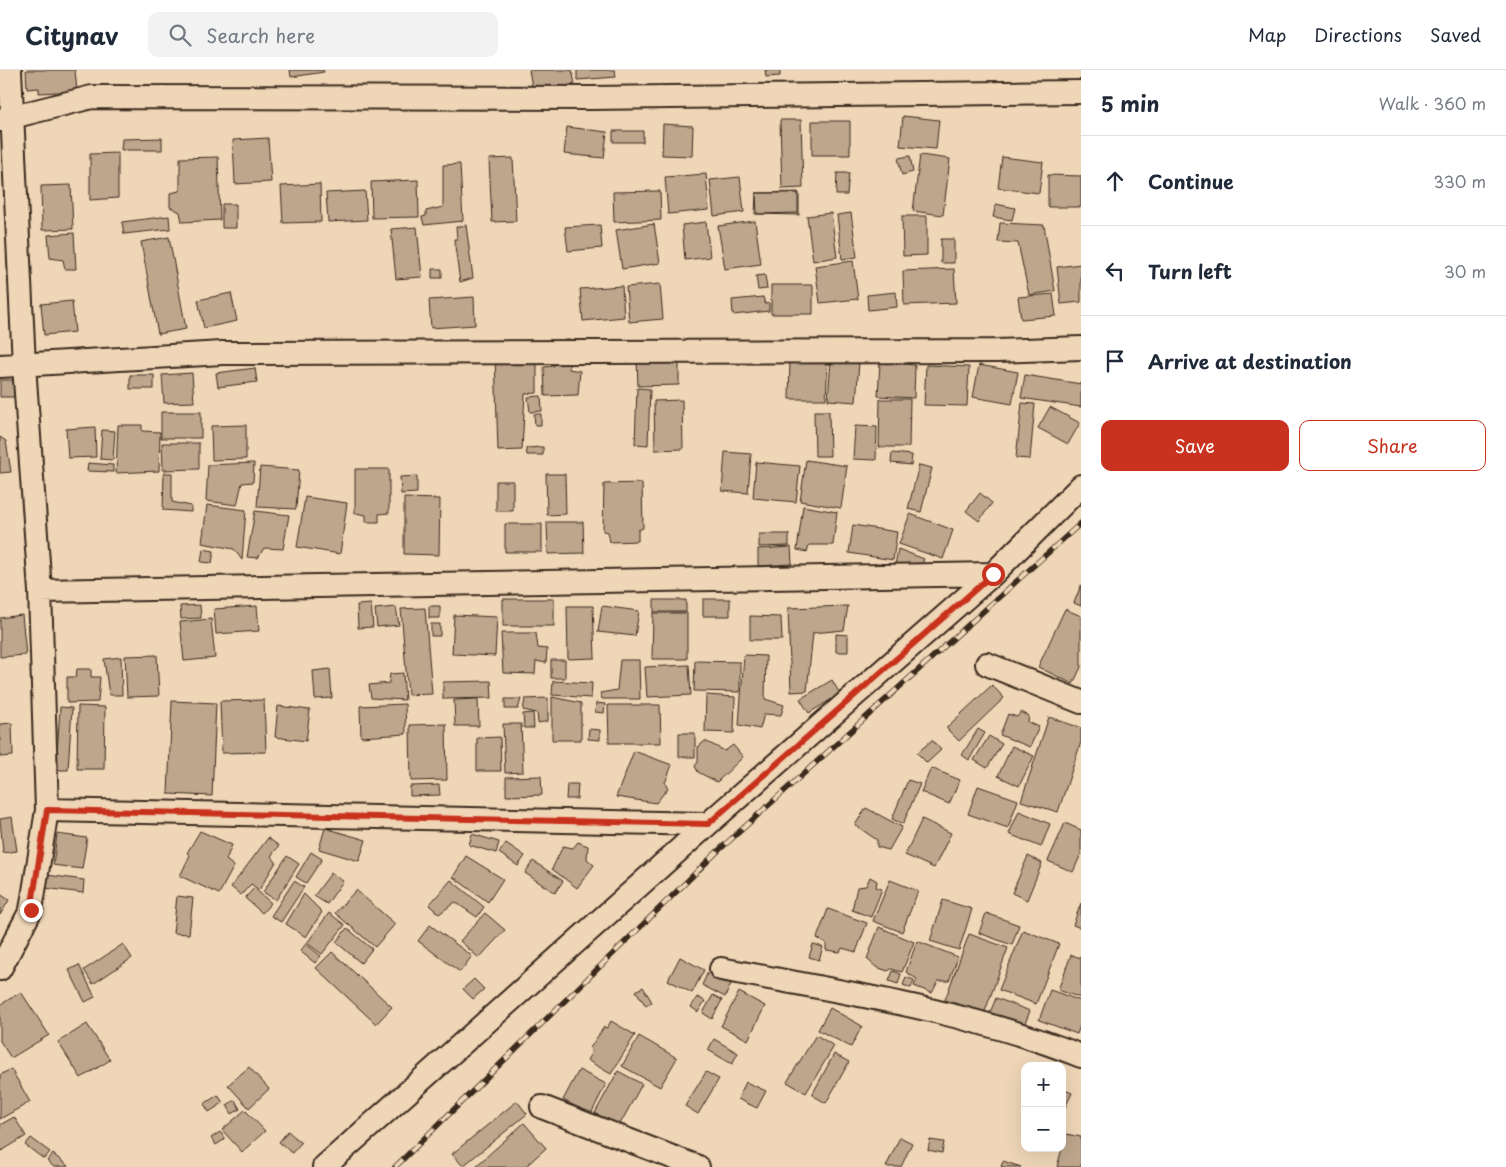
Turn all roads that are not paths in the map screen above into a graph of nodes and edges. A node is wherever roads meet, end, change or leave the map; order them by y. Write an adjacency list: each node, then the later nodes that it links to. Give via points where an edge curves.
1 (10, 70): 3 (street)
2 (1081, 92): 3 (street, via 591,98 92,97)
3 (6, 119): 5 (street)
4 (1081, 348): 5 (street, via 997,352 222,353)
5 (24, 365): 6 (street); 9 (street)
6 (0, 366)
7 (1081, 486): 8 (street)
8 (993, 574): 9 (street); 13 (street)
9 (40, 590): 12 (street)
10 (987, 664): 11 (street)
11 (1081, 702)
12 (47, 810): 13 (street); 14 (street, via 31,910)
13 (708, 824): 18 (street)
14 (0, 969)
15 (721, 969): 16 (street, via 928,1008 1048,1043)
16 (1081, 1056)
17 (542, 1107): 19 (street)
18 (324, 1167)
19 (698, 1167)

